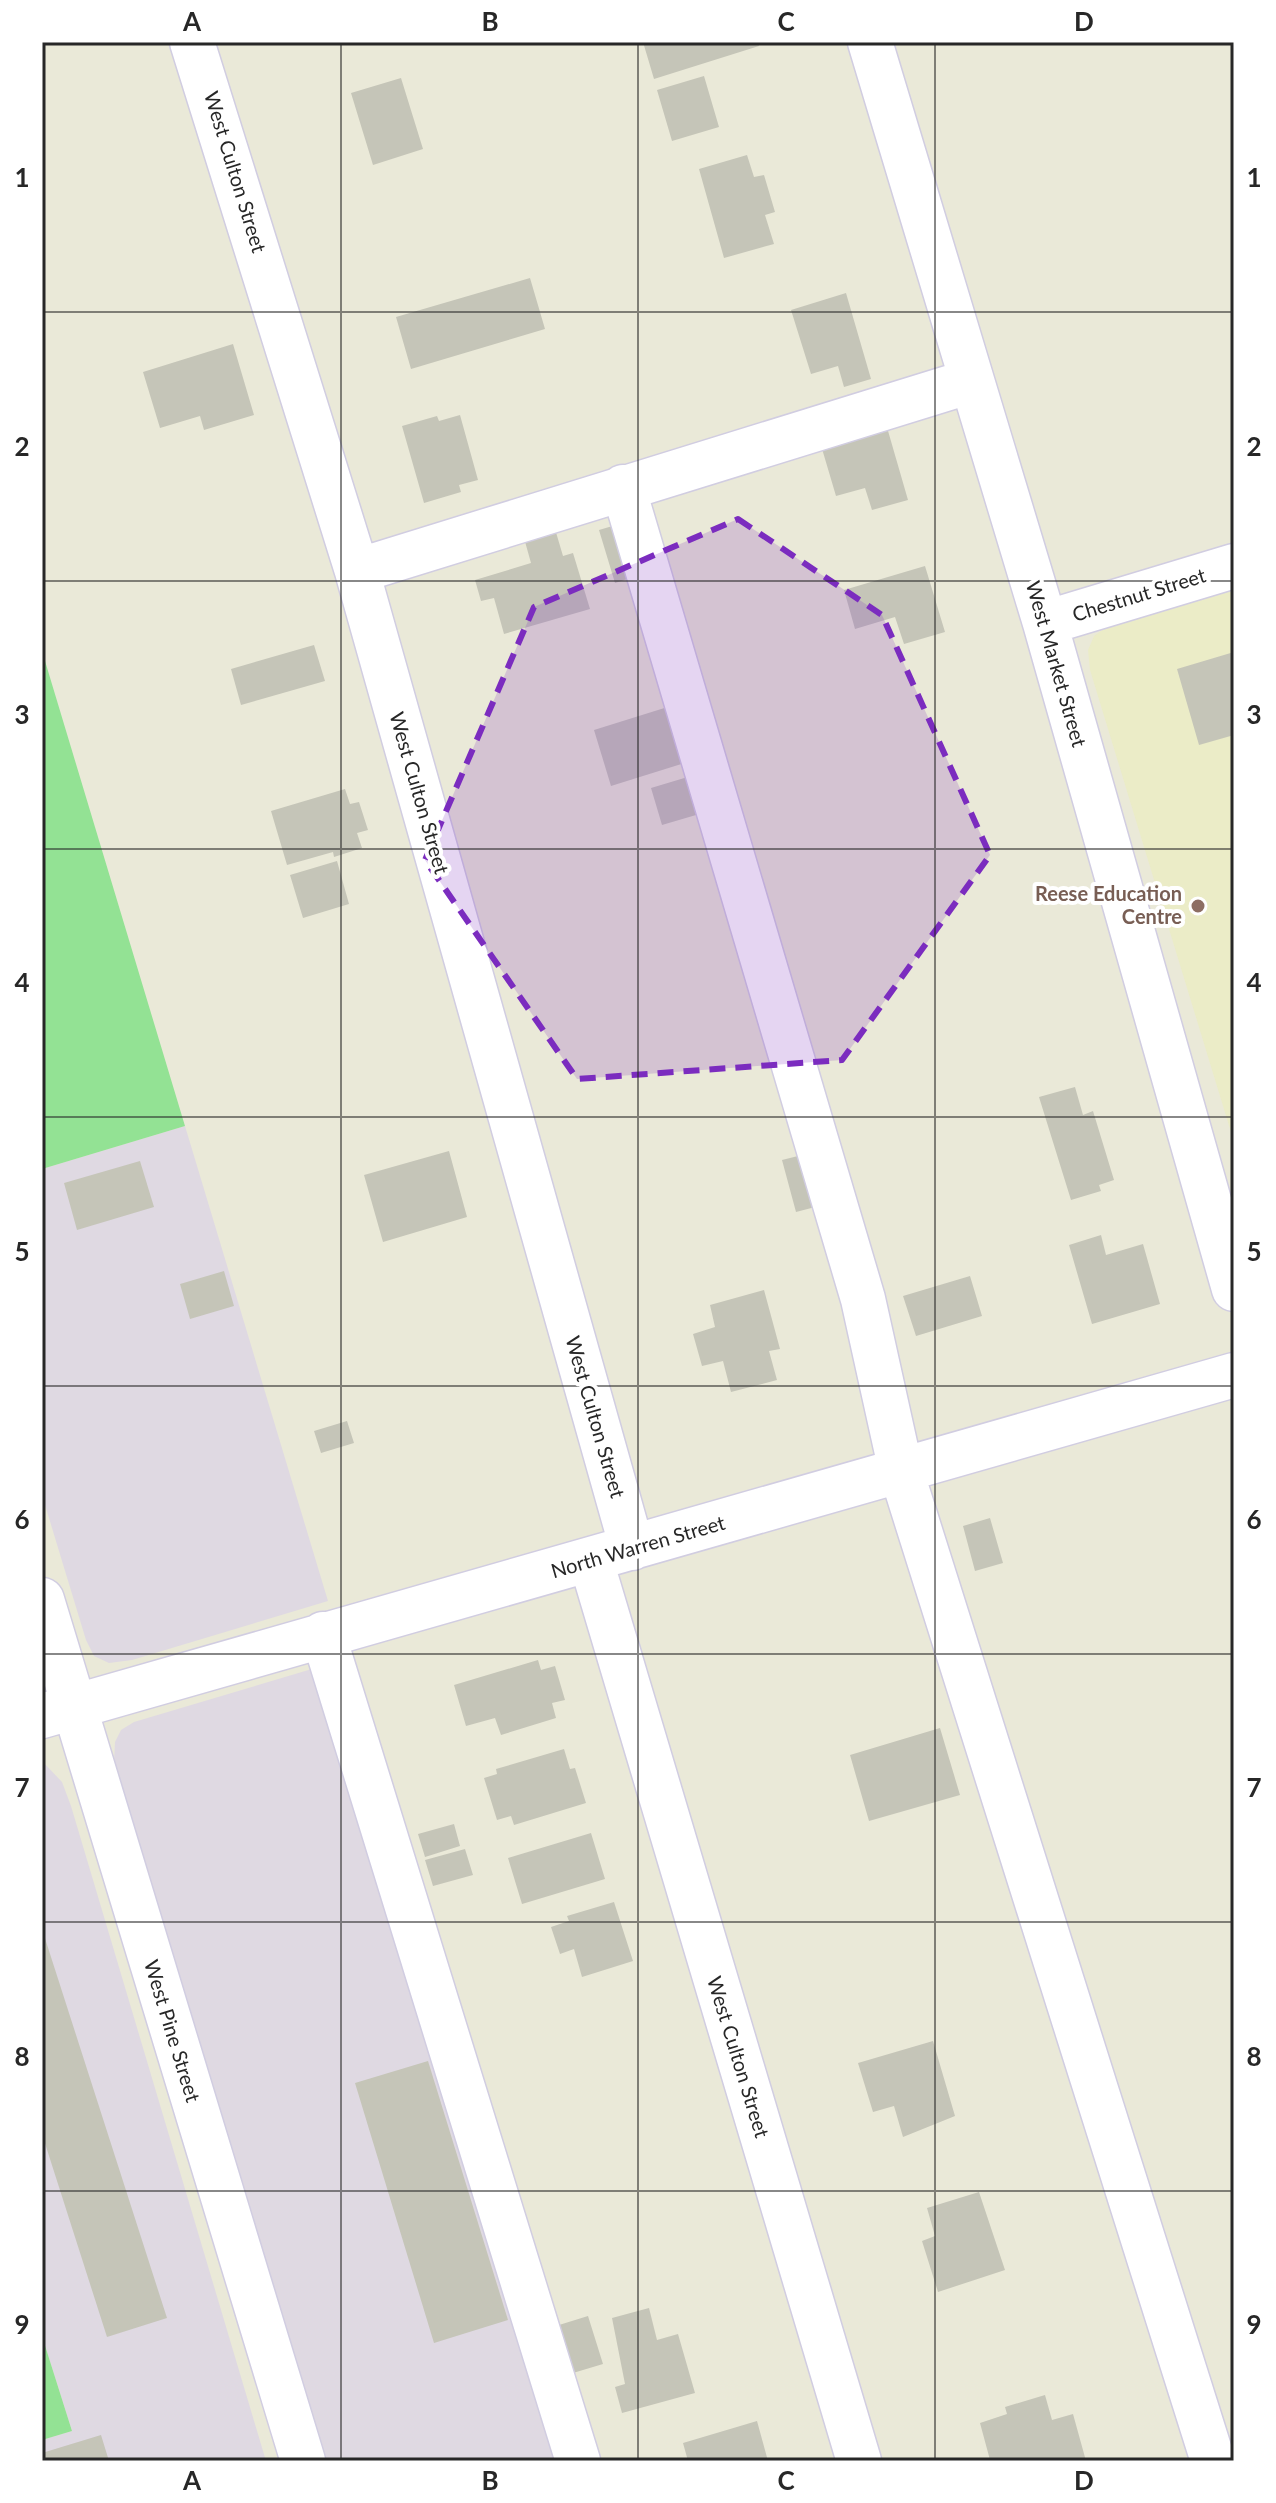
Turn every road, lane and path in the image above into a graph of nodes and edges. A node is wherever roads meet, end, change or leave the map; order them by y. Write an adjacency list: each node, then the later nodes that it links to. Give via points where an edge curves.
1 (192, 42): 6 (street, West Culton Street)
2 (870, 42): 3 (street, West Market Street)
3 (971, 381): 4 (street); 7 (street, West Market Street)
4 (623, 487): 6 (street); 10 (street, via 863,1299)
5 (1234, 566): 7 (street, Chestnut Street)
6 (357, 571): 11 (street, West Culton Street)
7 (1045, 623): 8 (street, West Market Street)
8 (1234, 1289)
9 (1234, 1375): 10 (street, North Warren Street)
10 (901, 1471): 11 (street, North Warren Street); 18 (street)
11 (611, 1554): 13 (street, North Warren Street); 17 (street, West Culton Street)
12 (42, 1600): 14 (street, West Pine Street)
13 (323, 1634): 14 (street, North Warren Street); 16 (street)
14 (58, 1711): 15 (street, West Pine Street)
15 (303, 2461)
16 (578, 2461)
17 (859, 2461)
18 (1213, 2461)

